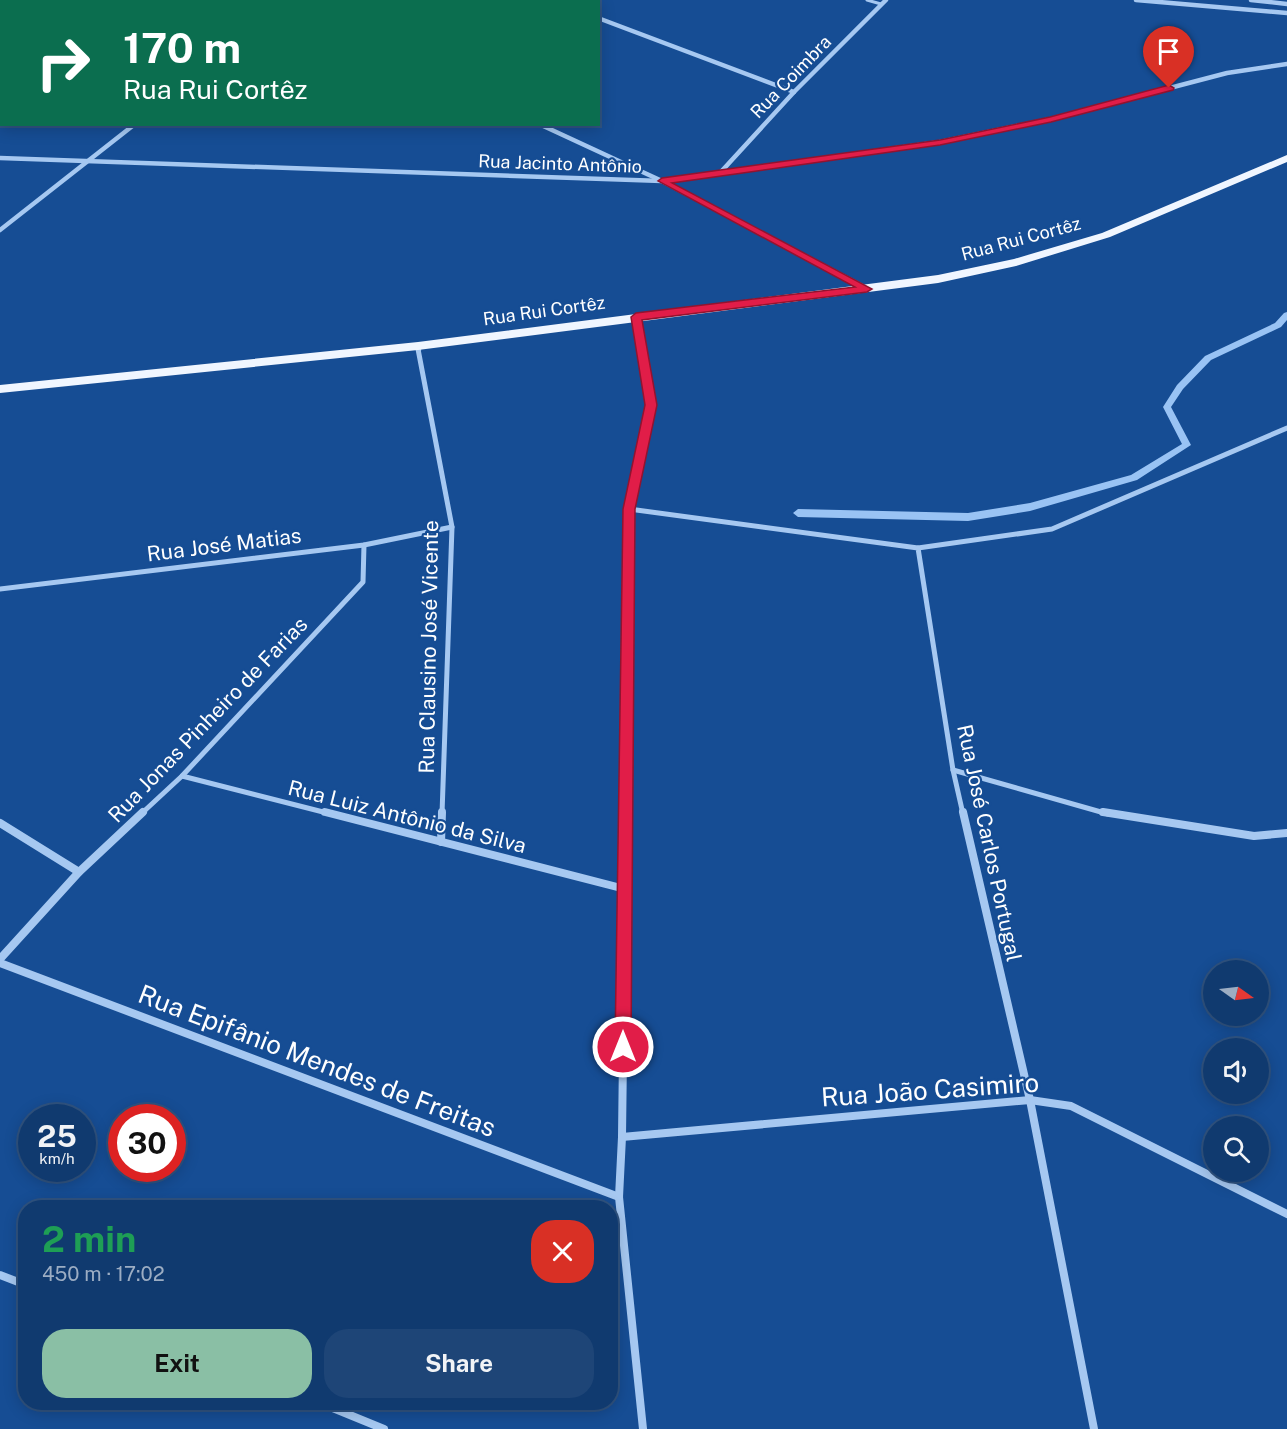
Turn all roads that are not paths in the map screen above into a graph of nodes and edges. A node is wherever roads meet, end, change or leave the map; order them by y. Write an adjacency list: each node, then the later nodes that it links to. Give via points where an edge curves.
1 (867, 0): 6 (lane)
2 (886, 0): 6 (street, Rua Coimbra)
3 (1136, 0): 8 (street)
4 (1200, 0): 8 (street)
5 (1253, 0): 7 (street); 9 (street)
6 (881, 4): 13 (street, Rua Coimbra)
7 (1287, 4)
8 (1201, 5): 9 (street)
9 (1257, 10): 10 (street)
10 (1287, 13)
11 (600, 19): 13 (street)
12 (1287, 64): 19 (street, Rua Jacinto Antônio, via 1227,73 1051,119 940,142)
13 (794, 92): 19 (street, Rua Coimbra)
14 (132, 126): 18 (street)
15 (543, 126): 20 (street)
16 (0, 158): 18 (street, Rua Jacinto Antônio)
17 (1287, 158): 22 (main road, Rua Rui Cortêz, via 1106,235 1016,262)
18 (86, 161): 20 (street, Rua Jacinto Antônio); 21 (street)
19 (719, 174): 20 (street, Rua Jacinto Antônio)
20 (662, 181): 22 (street)
21 (0, 230)
22 (867, 289): 23 (main road, Rua Rui Cortêz)
23 (636, 317): 24 (main road, Rua Rui Cortêz); 27 (street, via 651,405)
24 (418, 346): 25 (main road, Rua Rui Cortêz); 28 (street, Rua Clausino José Vicente)
25 (0, 389)
26 (1287, 428): 30 (street, via 1052,529)
27 (629, 509): 30 (street); 38 (street)
28 (452, 527): 29 (street, Rua José Matias); 36 (street, Rua Clausino José Vicente)
29 (364, 544): 31 (street, Rua José Matias); 33 (street, Rua Jonas Pinheiro de Farias, via 363,582)
30 (918, 548): 32 (street, Rua José Carlos Portugal)
31 (0, 589)
32 (953, 770): 35 (street, via 1112,815 1254,836); 41 (street, Rua José Carlos Portugal)
33 (182, 776): 36 (street, Rua Luiz Antônio da Silva); 37 (street, Rua Jonas Pinheiro de Farias)
34 (0, 823): 37 (street)
35 (1287, 833)
36 (441, 842): 38 (street, Rua Luiz Antônio da Silva)
37 (79, 872): 39 (street, Rua Jonas Pinheiro de Farias)
38 (625, 889): 42 (street)
39 (0, 959)
40 (0, 963): 43 (street, Rua Epifânio Mendes de Freitas)
41 (1030, 1100): 42 (street, Rua João Casimiro); 44 (street, Rua João Casimiro, via 1071,1106); 50 (street, Rua José Carlos Portugal)
42 (622, 1137): 43 (street)
43 (619, 1197): 49 (street)
44 (1287, 1214)
45 (0, 1275): 46 (street)
46 (18, 1283)
47 (338, 1410): 48 (street)
48 (384, 1429)
49 (643, 1429)
50 (1094, 1429)

